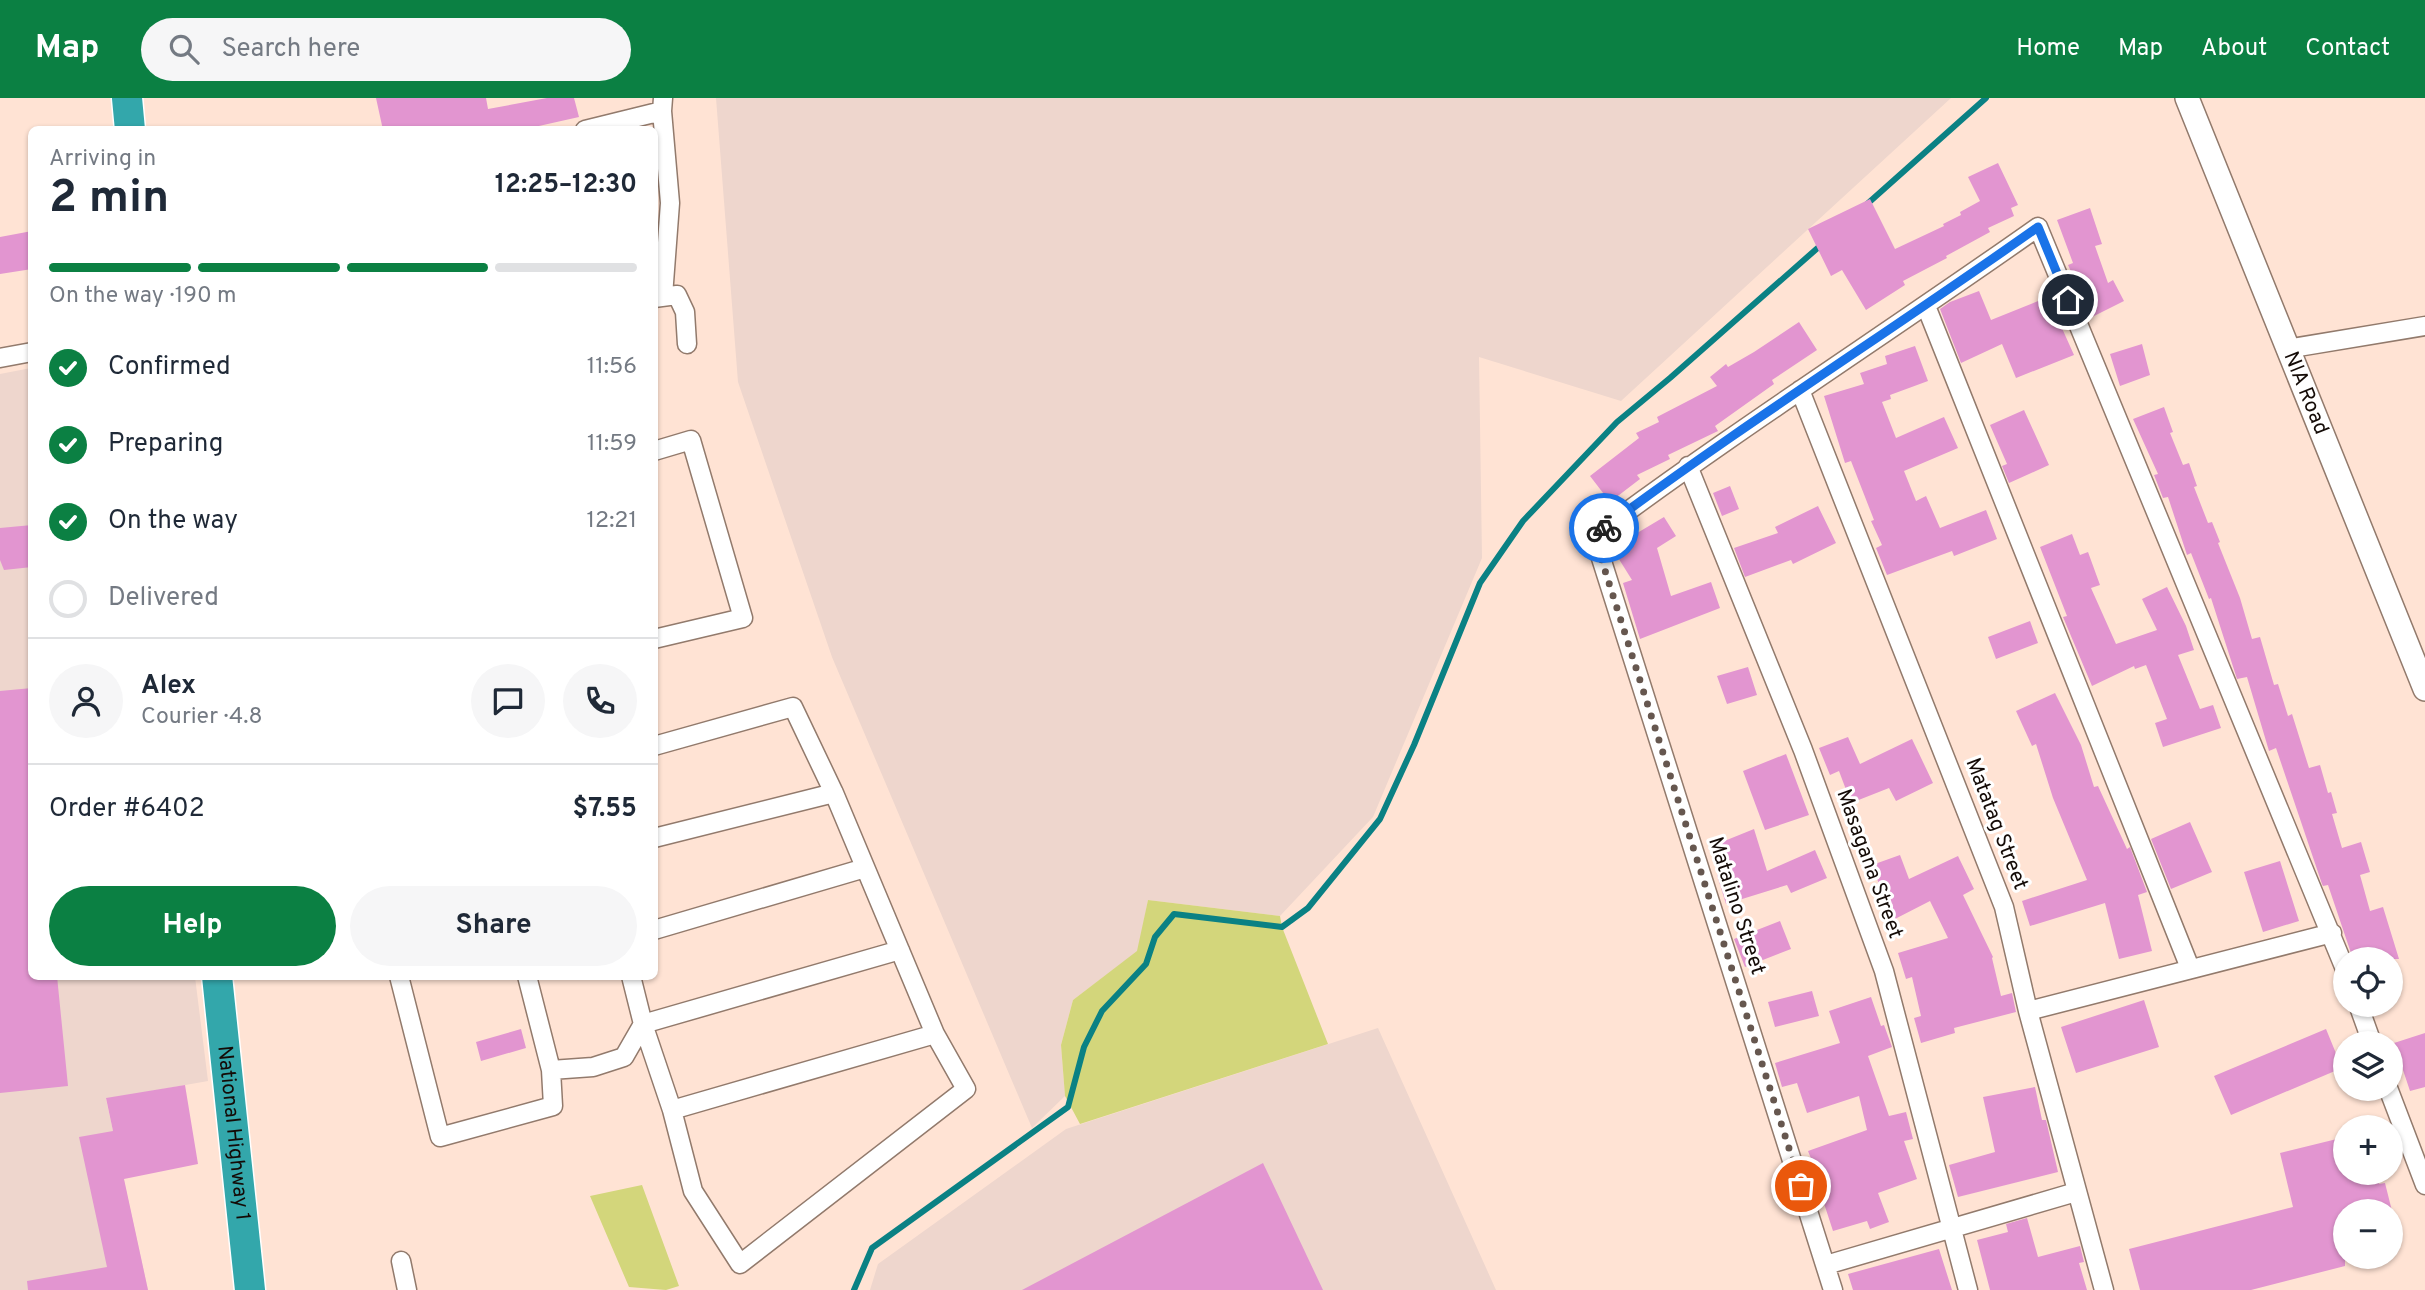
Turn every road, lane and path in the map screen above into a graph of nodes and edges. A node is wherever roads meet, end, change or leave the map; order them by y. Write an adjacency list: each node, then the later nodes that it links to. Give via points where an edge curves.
1 (127, 98): 4 (highway)
2 (2187, 98): 11 (street, NIA Road)
3 (662, 104): 5 (street); 6 (street)
4 (130, 126)
5 (597, 126)
6 (662, 204): 7 (street)
7 (659, 297): 10 (street, via 677,295 685,312)
8 (1926, 306): 14 (street); 24 (street, via 2038,227); 27 (street)
9 (2425, 326): 11 (street)
10 (687, 344)
11 (2286, 349): 18 (street, NIA Road)
12 (28, 353): 13 (street)
13 (0, 358)
14 (1800, 390): 16 (street); 32 (street, Matatag Street, via 2004,907)
15 (658, 450): 17 (street, via 691,440 743,618)
16 (1688, 466): 40 (street, Masagana Street, via 1803,751 1885,971); 42 (street, Matalino Street, via 1594,536)
17 (658, 638)
18 (2425, 689)
19 (658, 745): 20 (street, via 793,707)
20 (834, 793): 21 (street); 22 (street)
21 (658, 837)
22 (865, 868): 23 (street); 26 (street)
23 (658, 928)
24 (2332, 933): 25 (street); 27 (street)
25 (2337, 947)
26 (900, 950): 33 (street); 34 (street)
27 (2190, 968): 32 (street)
28 (217, 980): 43 (highway, National Highway 1)
29 (400, 980): 35 (street, via 440,1137 553,1106)
30 (528, 980): 35 (street)
31 (632, 980): 33 (street)
32 (2028, 1011): 39 (street, Matatag Street)
33 (643, 1024): 35 (street, via 624,1058 593,1067); 37 (street)
34 (935, 1034): 37 (street); 37 (street, via 966,1089 740,1264 693,1191)
35 (551, 1070)
36 (2393, 1101): 38 (street)
37 (672, 1110)
38 (2425, 1185)
39 (2076, 1192): 40 (street); 47 (street, Matatag Street)
40 (1951, 1228): 42 (street); 46 (street, Masagana Street)
41 (401, 1261): 44 (street)
42 (1826, 1265): 45 (street, Matalino Street)
43 (250, 1290)
44 (407, 1290)
45 (1833, 1290)
46 (1968, 1290)
47 (2104, 1290)

